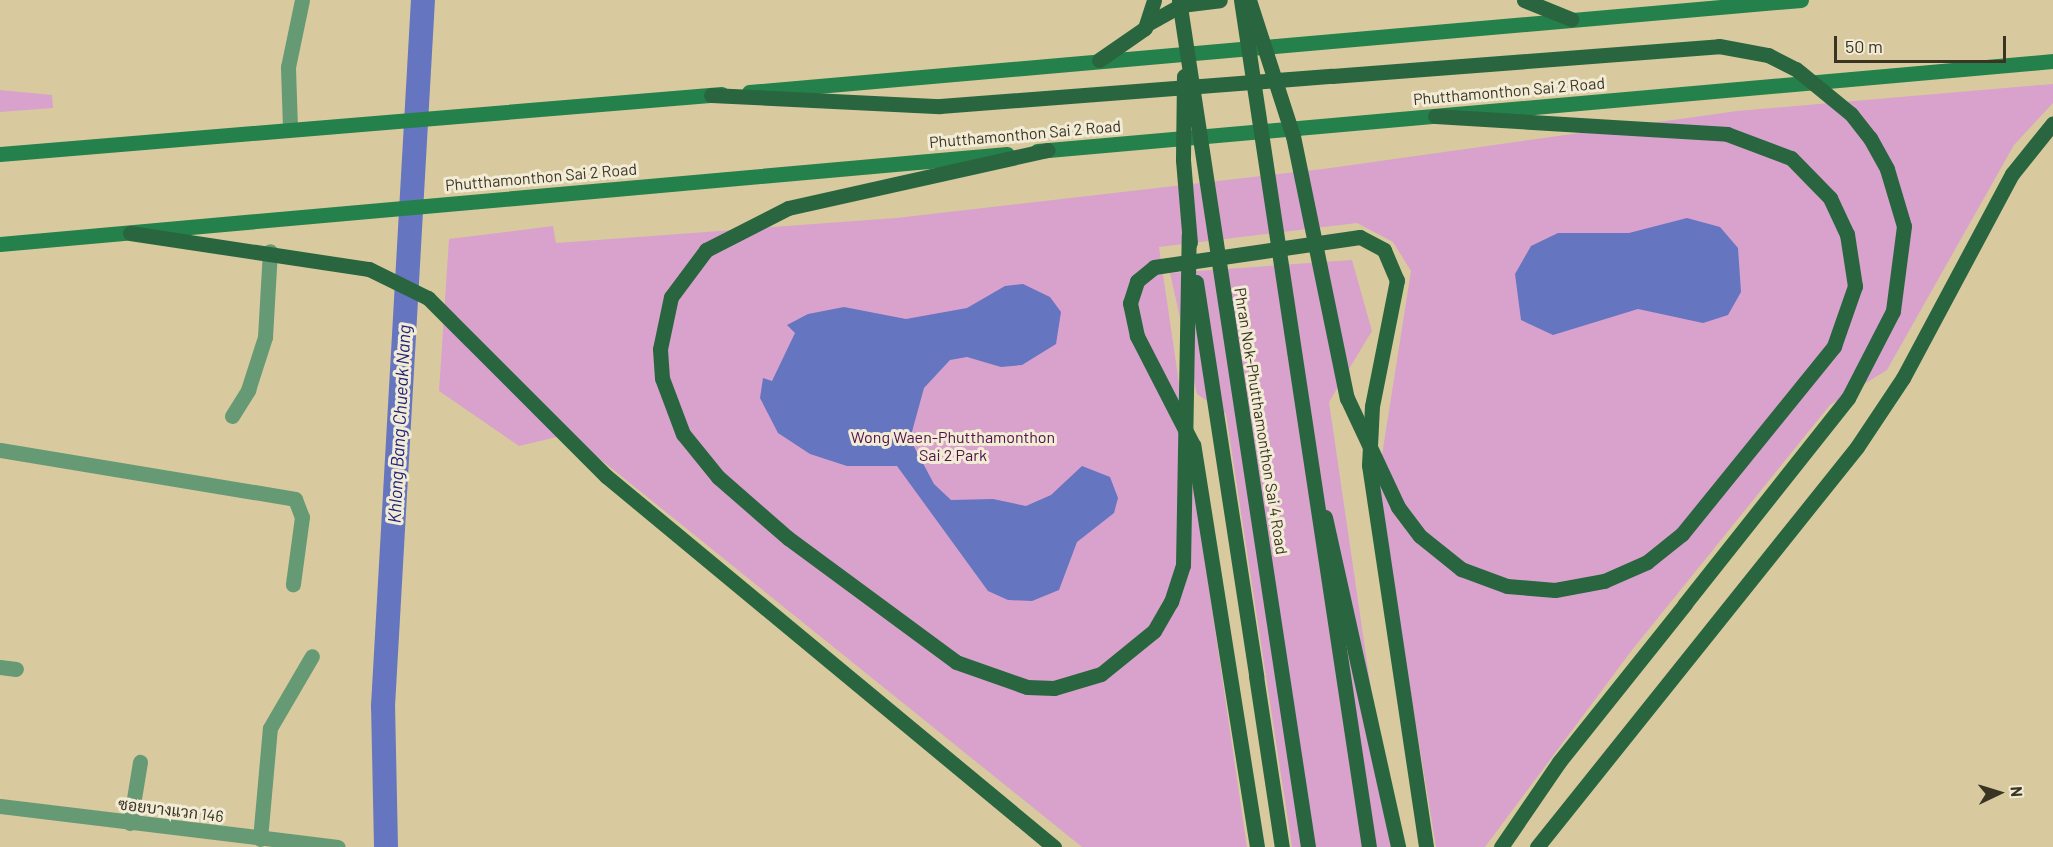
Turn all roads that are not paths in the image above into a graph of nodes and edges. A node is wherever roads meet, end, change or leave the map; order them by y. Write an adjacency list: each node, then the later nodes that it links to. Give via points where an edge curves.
1 (302, 0): 17 (street, via 288,67)
2 (1154, 0): 10 (main road)
3 (1179, 0): 11 (main road, Phran Nok-Phutthamonthon Sai 4 Road, bridge)
4 (1220, 0): 10 (main road, via 1181,5)
5 (1241, 0): 26 (main road, bridge)
6 (1249, 0): 15 (main road, bridge, via 1293,136 1347,398 1398,507 1420,536 1461,569 1507,586 1555,590 1604,581 1647,562 1682,534 1834,346 1854,286 1847,234 1830,198 1791,158 1727,134)
7 (1524, 0): 9 (main road)
8 (1801, 0): 9 (main road)
9 (1571, 19): 12 (main road)
10 (1149, 23): 12 (main road, via 1136,38)
11 (1185, 42): 21 (main road, bridge, via 1183,160); 39 (main road, Phran Nok-Phutthamonthon Sai 4 Road, bridge)
12 (1100, 60): 14 (main road)
13 (2053, 61): 15 (main road, Phutthamonthon Sai 2 Road)
14 (711, 95): 17 (main road); 43 (main road, bridge, via 877,105 980,105 1719,46 1768,55 1797,69 1851,114 1887,169 1904,226 1901,280 1889,321 1848,398 1558,762)
15 (1435, 116): 18 (main road, Phutthamonthon Sai 2 Road)
16 (2053, 123): 44 (main road, via 2012,174 1903,378 1857,447)
17 (290, 128): 19 (main road)
18 (1048, 150): 20 (main road, Phutthamonthon Sai 2 Road, via 384,207); 21 (main road, bridge, via 788,208 706,250 671,297 660,349 663,378 683,434 718,477 788,538 956,662 1027,687 1054,688 1101,674 1154,631 1172,602 1183,566)
19 (0, 154)
20 (130, 233): 22 (main road, Phutthamonthon Sai 2 Road); 23 (main road)
21 (1189, 235): 38 (main road, bridge)
22 (0, 244)
23 (270, 251): 24 (street, via 265,337 248,390); 36 (main road, via 369,269 428,298 612,482)
24 (232, 416)
25 (0, 450): 27 (street, via 295,499 302,517)
26 (1311, 459): 40 (main road, bridge); 41 (main road, bridge, via 1368,694)
27 (292, 584)
28 (312, 656): 34 (street, via 270,728)
29 (0, 667): 30 (street)
30 (16, 669)
31 (140, 762): 33 (street)
32 (0, 806): 33 (street, ซอยบางแวก 146)
33 (130, 823): 34 (street, ซอยบางแวก 146)
34 (260, 839): 35 (street, ซอยบางแวก 146)
35 (338, 847)
36 (1054, 847)
37 (1257, 847): 42 (main road, via 1193,446 1137,336 1130,303 1137,281 1154,267 1360,237 1384,250 1397,280 1372,406 1369,465)
38 (1282, 847)
39 (1308, 847)
40 (1369, 847)
41 (1398, 847)
42 (1426, 847)
43 (1501, 847)
44 (1537, 847)

